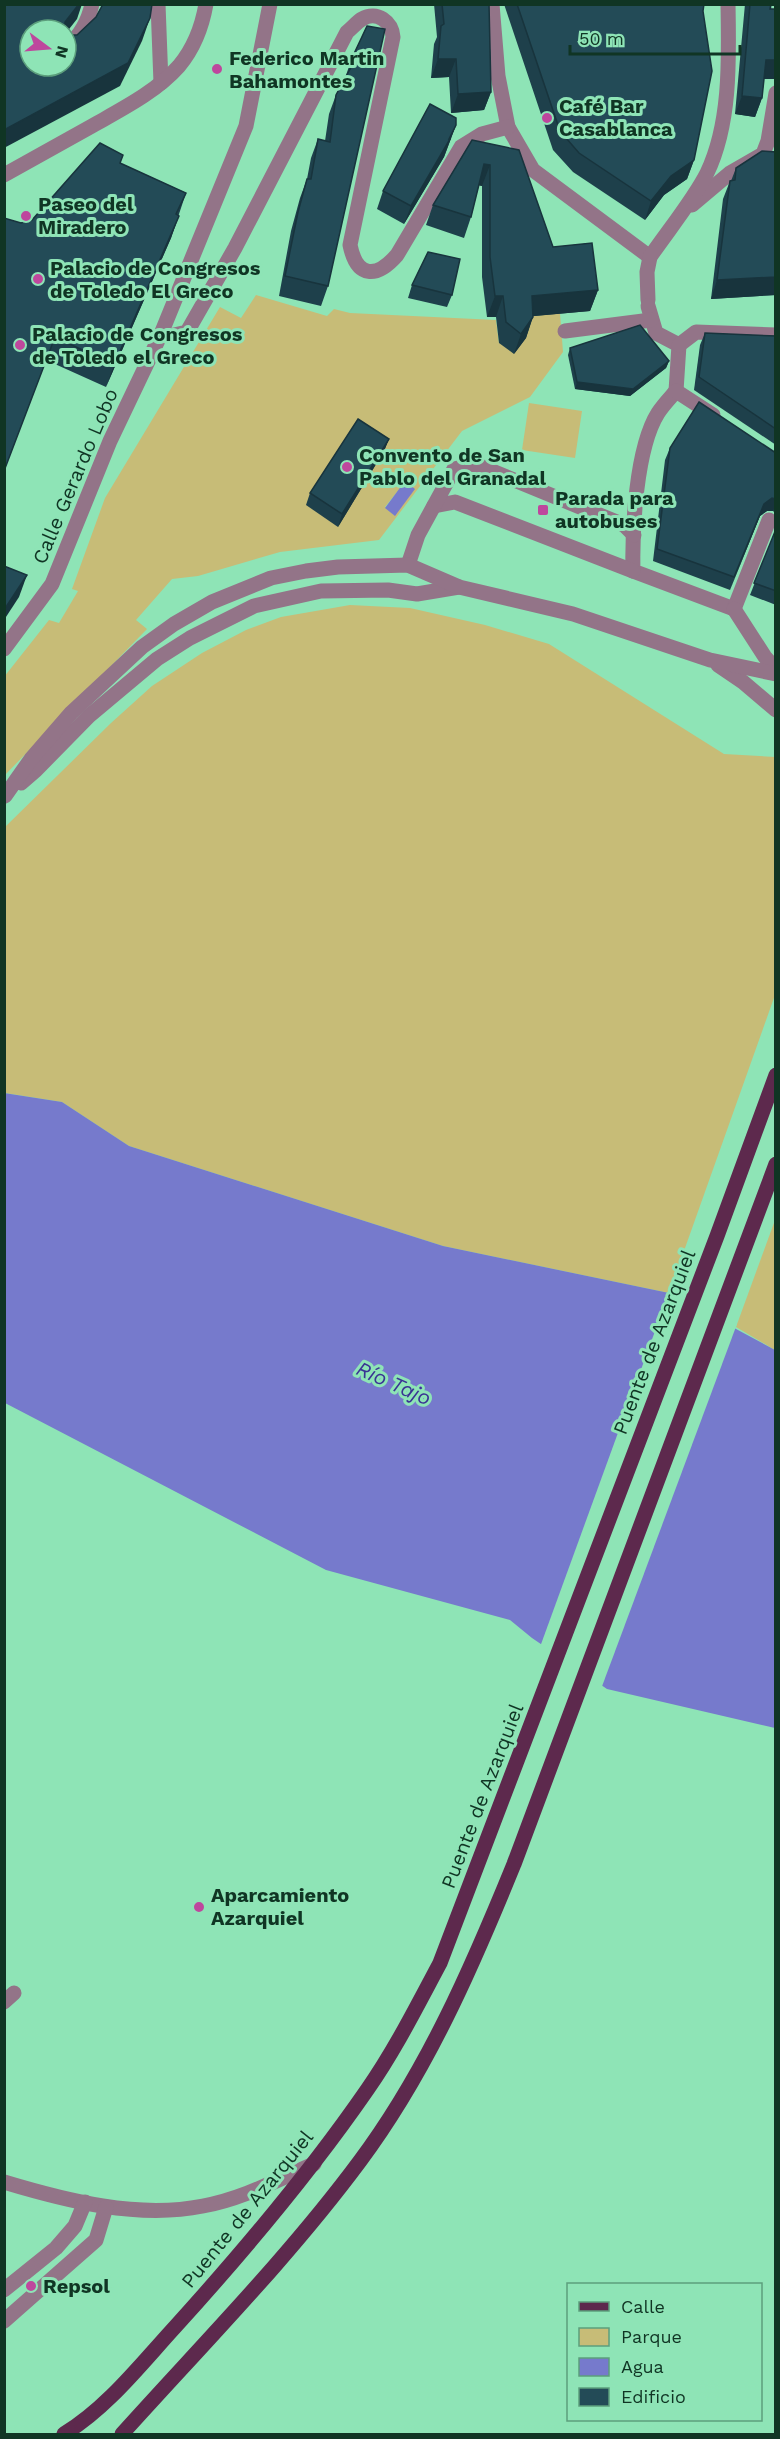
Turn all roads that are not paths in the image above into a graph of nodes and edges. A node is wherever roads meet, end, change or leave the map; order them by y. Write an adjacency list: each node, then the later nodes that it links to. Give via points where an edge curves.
1 (92, 4): 7 (street)
2 (158, 4): 8 (street)
3 (206, 4): 8 (street, via 203,23 192,47)
4 (270, 4): 17 (street, Calle Gerardo Lobo, via 246,126)
5 (492, 4): 10 (street, via 498,76)
6 (728, 4): 13 (street, via 726,94 715,153 706,174)
7 (78, 37)
8 (161, 83): 12 (street)
9 (776, 93): 11 (street)
10 (508, 128): 14 (street, via 533,170); 17 (street, via 482,134 461,147 387,266 367,272 357,265 351,245 393,37 393,29 383,18 363,18 347,32 187,332)
11 (772, 145): 13 (street, via 730,173)
12 (4, 175)
13 (674, 221): 14 (street)
14 (650, 257): 15 (street)
15 (649, 309): 16 (street); 19 (street, via 656,333)
16 (565, 331)
17 (161, 334): 29 (street, Calle Gerardo Lobo, via 110,441 52,584)
18 (776, 335): 19 (street, via 696,332)
19 (679, 345): 20 (street)
20 (676, 391): 21 (street); 24 (street, via 658,413 645,445)
21 (726, 424)
22 (434, 506): 24 (street, via 454,469 475,464 624,525); 25 (street); 26 (street, via 455,502)
23 (769, 520): 28 (street)
24 (634, 536): 26 (street)
25 (408, 565): 27 (street); 34 (street, via 306,571 271,578 212,602 158,636 108,678 71,713)
26 (633, 571): 28 (street)
27 (459, 587): 30 (street, via 573,614); 34 (street, via 417,594 388,590 321,591 243,611 157,659 89,716)
28 (734, 609): 31 (street)
29 (4, 649)
30 (710, 660): 32 (street); 33 (street)
31 (776, 669)
32 (776, 674)
33 (776, 710)
34 (5, 796)
35 (776, 1075): 37 (main road, Puente de Azarquiel, via 440,1963 369,2088)
36 (776, 1164): 44 (main road, via 514,1864 474,1963 421,2066 362,2159 309,2226)
37 (314, 2164): 40 (street, via 254,2192 202,2206 157,2210); 43 (main road, Puente de Azarquiel, via 217,2281 134,2372 80,2425)
38 (4, 2182): 39 (street)
39 (85, 2202): 40 (street); 41 (street, via 75,2226 56,2248)
40 (106, 2206): 42 (street, via 96,2240)
41 (4, 2290)
42 (4, 2320)
43 (64, 2434)
44 (122, 2434)

